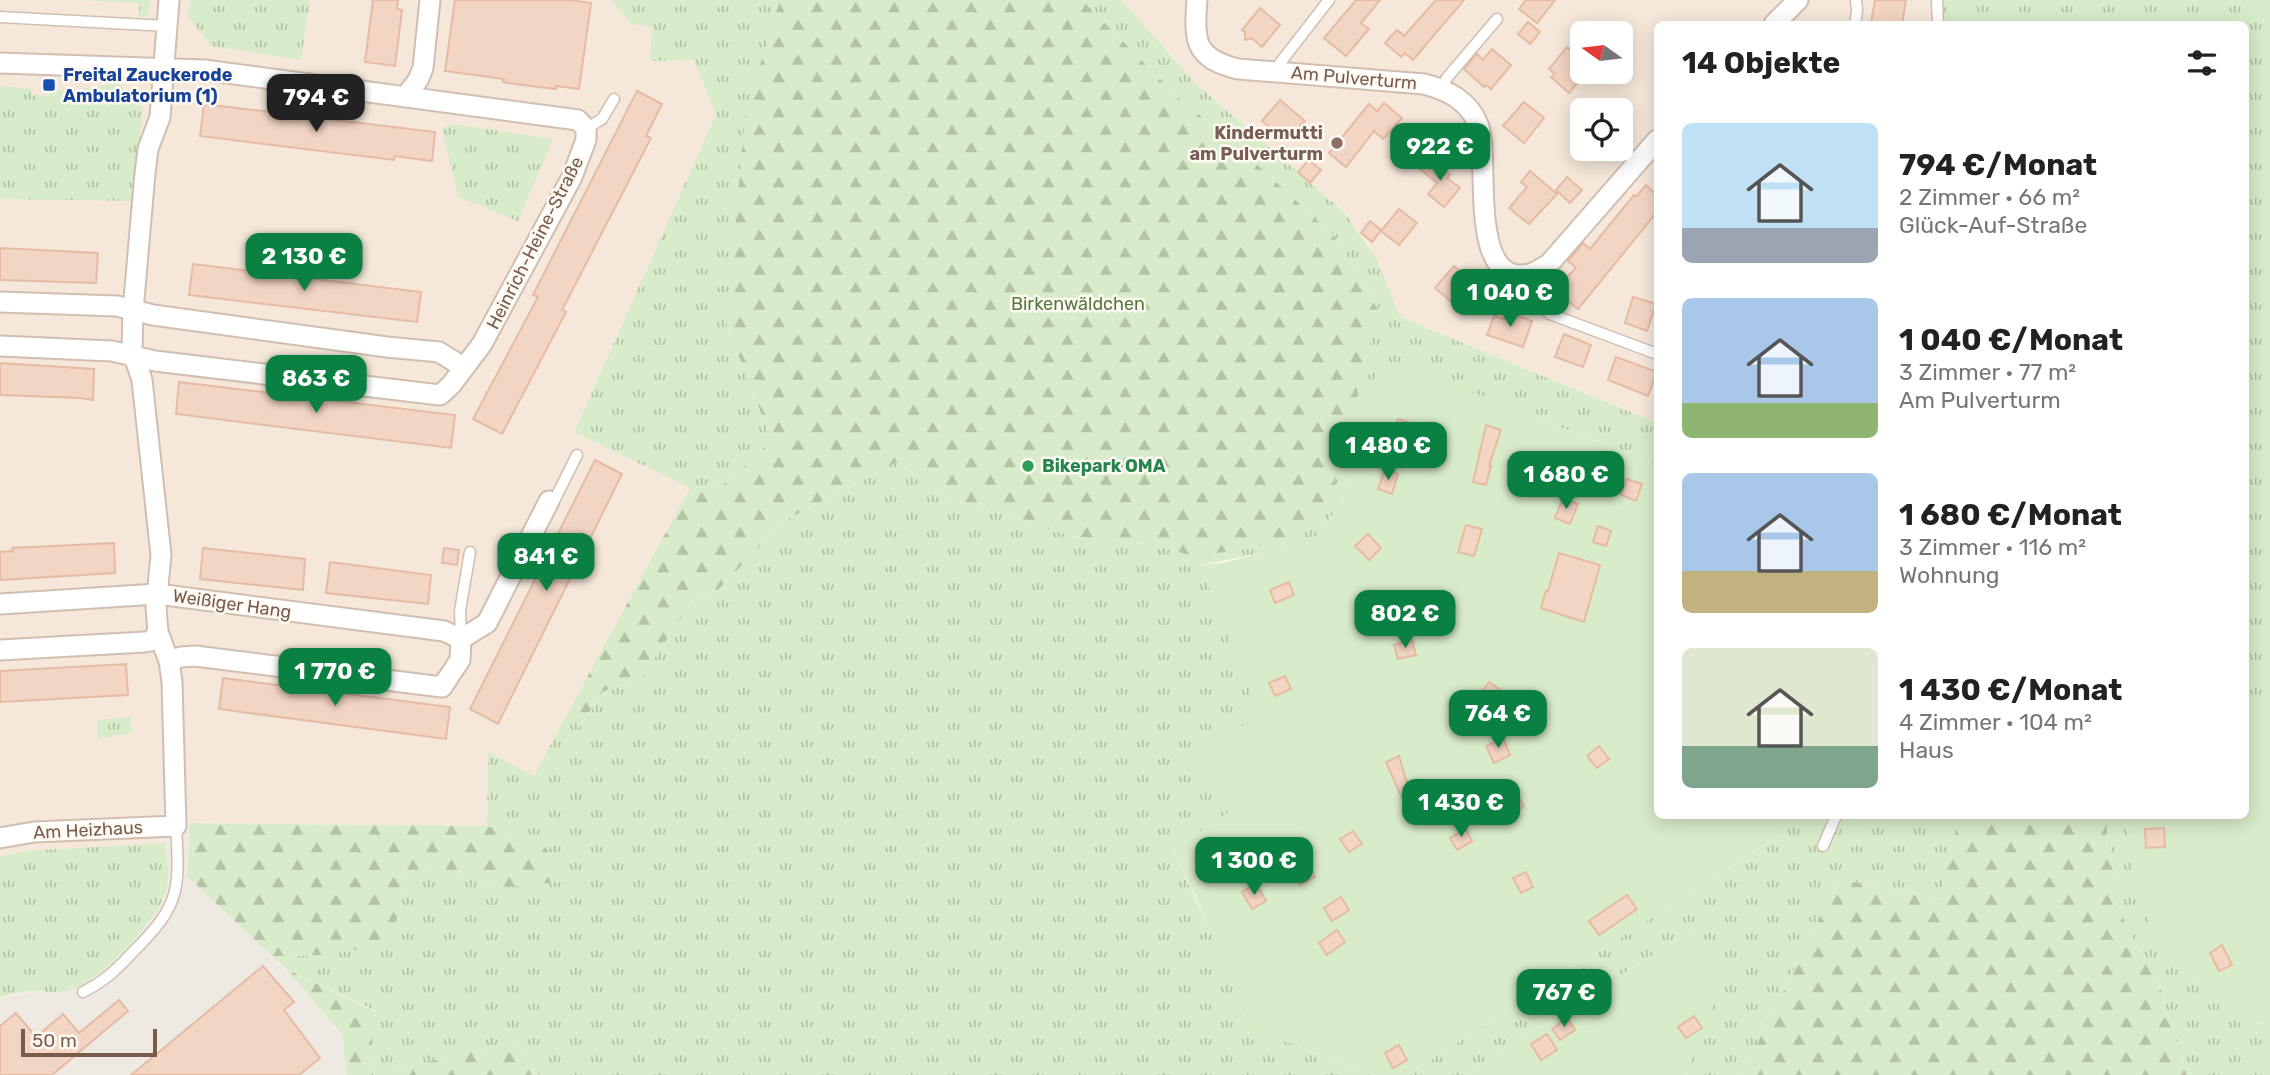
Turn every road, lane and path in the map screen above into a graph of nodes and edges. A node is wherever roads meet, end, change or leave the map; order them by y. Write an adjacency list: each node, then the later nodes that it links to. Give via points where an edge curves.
1 (169, 0): 13 (street)
2 (430, 0): 18 (street, via 423,68)
3 (1197, 0): 16 (street, Am Pulverturm, via 1197,40 1210,59 1238,69)
4 (1329, 0): 16 (lane, via 1280,63)
5 (1798, 0): 10 (street)
6 (1856, 0): 11 (lane)
7 (1937, 0): 12 (lane)
8 (0, 17): 13 (lane)
9 (1497, 19): 17 (lane)
10 (1777, 21)
11 (1855, 21)
12 (1938, 21)
13 (167, 26): 15 (street)
14 (0, 63): 15 (street)
15 (163, 67): 18 (street); 24 (street, via 160,117 148,149)
16 (1279, 72): 17 (street, Am Pulverturm)
17 (1441, 89): 22 (street, Am Pulverturm, via 1468,107 1480,132 1485,228 1492,255 1502,269)
18 (405, 97): 20 (street, via 578,120)
19 (614, 99): 20 (lane, via 601,120)
20 (586, 129): 28 (street, Heinrich-Heine-Straße, via 572,177 503,308)
21 (1654, 144): 22 (street, via 1564,249)
22 (1530, 274): 26 (lane, via 1537,298 1550,314)
23 (0, 302): 24 (street, via 117,306)
24 (133, 311): 27 (street); 28 (street, via 439,352)
25 (0, 346): 27 (street, Heinrich-Heine-Straße, via 112,351)
26 (1654, 353)
27 (134, 357): 28 (street, Heinrich-Heine-Straße, via 440,395); 32 (street, via 142,380 161,555)
28 (463, 367)
29 (577, 456): 30 (lane, via 555,499)
30 (548, 501): 35 (street, via 488,623)
31 (470, 552): 35 (lane, via 460,611)
32 (157, 594): 33 (street, Weißiger Hang); 34 (street); 35 (street, Weißiger Hang, via 444,631)
33 (0, 604)
34 (158, 632): 36 (street, via 145,642); 37 (street)
35 (461, 639): 37 (street, via 460,660 442,687 195,656)
36 (0, 650)
37 (169, 661): 39 (street)
38 (1835, 819): 41 (lane)
39 (176, 826): 40 (street, Am Heizhaus, via 34,832); 42 (lane, via 177,881 170,908 159,926 105,981)
40 (0, 838)
41 (1823, 846)
42 (83, 992)

